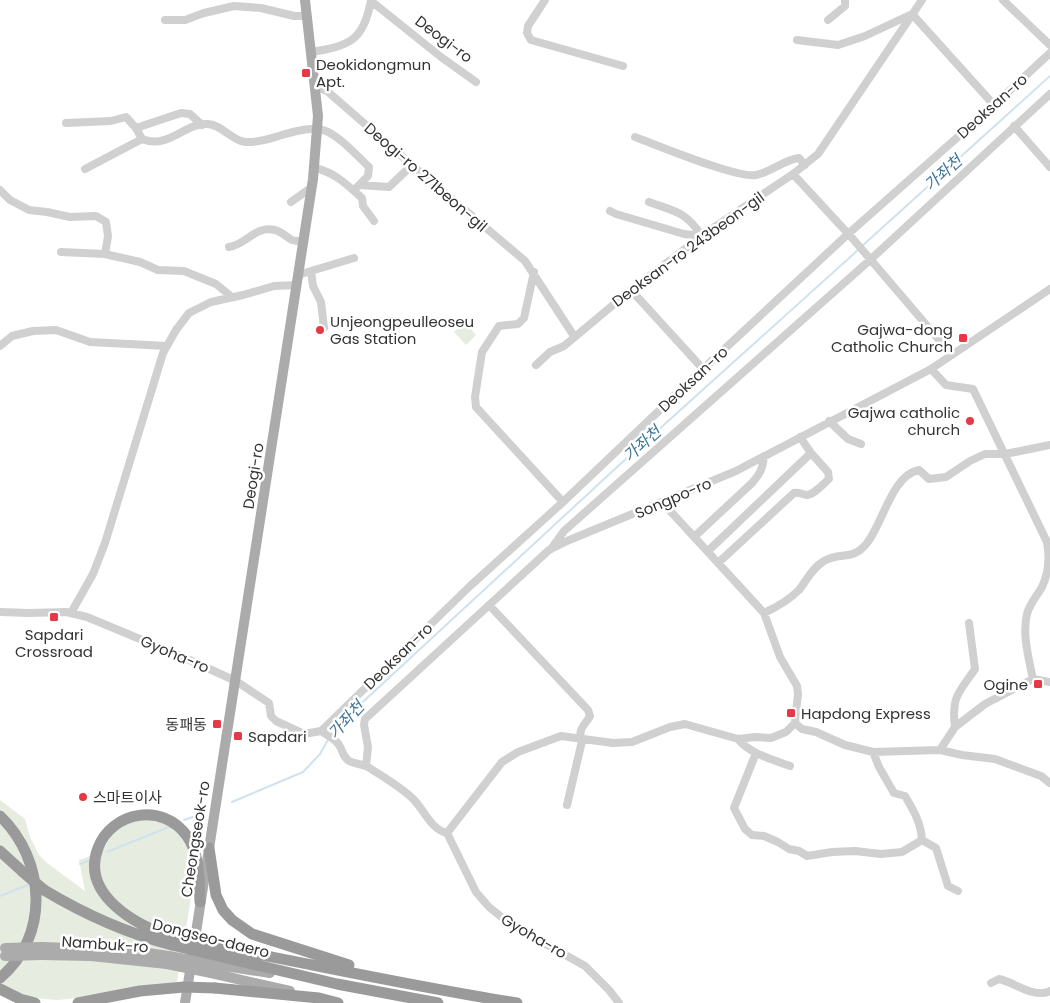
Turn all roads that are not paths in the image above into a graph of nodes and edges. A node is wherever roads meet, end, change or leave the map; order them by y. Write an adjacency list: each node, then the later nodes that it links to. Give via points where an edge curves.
1 (305, 0): 8 (main road, Deogi-ro)
2 (545, 0): 15 (street, via 528,26 526,33 531,40)
3 (845, 0): 10 (street, via 845,6)
4 (922, 0): 7 (street, Deoksan-ro 243beon-gil)
5 (1003, 0): 12 (street)
6 (371, 1): 13 (street, Deogi-ro, via 362,30 355,38 342,46); 16 (street, Deogi-ro)
7 (912, 14): 11 (street, via 838,45); 19 (street); 28 (street, Deoksan-ro 243beon-gil, via 826,144)
8 (306, 16): 9 (street, via 234,6 185,20); 13 (main road, Deogi-ro)
9 (165, 20)
10 (828, 20)
11 (797, 40)
12 (1050, 45)
13 (311, 52): 17 (main road, Deogi-ro)
14 (1050, 53): 19 (street, Deoksan-ro)
15 (623, 66)
16 (476, 82)
17 (314, 86): 24 (main road, Deogi-ro); 27 (street, Deogi-ro 271beon-gil, via 327,91)
18 (1050, 94): 22 (street, Deoksan-ro)
19 (994, 105): 41 (street, Deoksan-ro)
20 (66, 124): 23 (street, via 126,117)
21 (202, 125): 23 (street, via 190,114 180,113); 24 (street, via 208,124 245,142); 26 (street, via 159,142)
22 (1014, 126): 29 (street); 47 (street, Deoksan-ro)
23 (136, 128): 26 (street)
24 (317, 129): 30 (main road, Deogi-ro); 34 (street, via 330,132 369,166 368,176)
25 (635, 137): 28 (street, Deoksan-ro 243beon-gil, via 746,175 757,175 790,159 799,158)
26 (142, 139): 31 (street)
27 (412, 165): 34 (street, via 389,187); 49 (street, Deogi-ro 271beon-gil, via 525,260)
28 (805, 165): 32 (street, Deoksan-ro 243beon-gil)
29 (1050, 166)
30 (314, 168): 33 (main road, Deogi-ro); 34 (street, via 325,170)
31 (85, 169)
32 (793, 174): 40 (street, Deoksan-ro 243beon-gil); 41 (street)
33 (312, 187): 36 (street); 42 (main road, Deogi-ro)
34 (356, 188): 39 (street)
35 (0, 190): 45 (street, via 10,200 29,210 70,217 96,216 106,222)
36 (290, 202)
37 (649, 202): 40 (street, via 682,214 692,221)
38 (610, 210): 40 (street, via 684,234)
39 (374, 221)
40 (702, 236): 52 (street, Deoksan-ro 243beon-gil)
41 (851, 236): 47 (street); 60 (street, Deoksan-ro)
42 (303, 242): 43 (street, via 291,240 274,230 261,230 237,246); 50 (main road, Deogi-ro)
43 (228, 247)
44 (61, 252): 45 (street)
45 (105, 254): 53 (street, via 158,270 184,271 216,284)
46 (354, 258): 48 (street)
47 (869, 258): 58 (street); 72 (street, Deoksan-ro, via 564,531)
48 (311, 271): 50 (street); 54 (street, via 313,286 321,302)
49 (534, 272): 55 (street, Deogi-ro 271beon-gil); 69 (street, via 524,318 518,324 499,326 482,352 475,402 476,408)
50 (297, 280): 53 (street); 81 (main road, Deogi-ro)
51 (1050, 289): 58 (street, Songpo-ro)
52 (631, 290): 55 (street, Deoksan-ro 243beon-gil); 60 (street)
53 (232, 297): 57 (street, via 211,302 189,313)
54 (324, 328)
55 (574, 336): 59 (street, Deoksan-ro 243beon-gil)
56 (0, 346): 57 (street, via 12,336 56,330 90,342)
57 (167, 346): 77 (street, via 105,544)
58 (952, 355): 61 (street, Songpo-ro)
59 (536, 366)
60 (703, 369): 69 (street, Deoksan-ro)
61 (931, 369): 62 (street, Songpo-ro); 67 (street, via 946,385 973,389)
62 (829, 421): 63 (street, Songpo-ro); 64 (street, via 848,439)
63 (800, 437): 66 (street); 68 (street, Songpo-ro)
64 (861, 444)
65 (1050, 445): 67 (street)
66 (811, 453): 73 (street); 74 (street, via 828,472 829,479 812,494 794,493)
67 (1005, 454): 78 (street, via 984,454 946,477 929,480 918,470 912,471 895,488 875,531 860,551 823,561 799,590 780,606); 80 (street, via 1047,542 1050,558 1048,571 1026,616)
68 (764, 456): 70 (street, Songpo-ro); 71 (street, via 764,465 752,483)
69 (563, 502): 85 (street, Deoksan-ro, via 469,587)
70 (662, 502): 71 (street); 72 (street, Songpo-ro)
71 (694, 537): 73 (street)
72 (550, 550): 75 (street, Songpo-ro)
73 (708, 552): 74 (street)
74 (718, 563): 78 (street)
75 (489, 605): 86 (street, via 588,710 590,716 581,728); 91 (street, Songpo-ro, via 365,719)
76 (0, 612): 77 (street, Gyoha-ro)
77 (71, 613): 81 (street, Gyoha-ro)
78 (764, 613): 83 (street, via 780,656 797,686)
79 (969, 623): 84 (street, via 975,669 958,694 953,709)
80 (1033, 679): 82 (street); 84 (street, via 986,704)
81 (236, 681): 85 (street, Gyoha-ro, via 269,702 271,716 276,721 304,734); 98 (main road, Cheongseok-ro)
82 (1050, 682)
83 (795, 723): 87 (street, via 786,732 771,738); 89 (street, via 845,745)
84 (955, 727): 88 (street)
85 (320, 732): 91 (street, Gyoha-ro, via 339,744 345,758)
86 (581, 739): 87 (street, via 632,742 685,724); 94 (street); 96 (street, via 561,736 518,752 502,762)
87 (738, 739): 90 (street)
88 (940, 750): 89 (street); 93 (street, via 994,758 1042,776)
89 (873, 752): 97 (street, via 894,793 905,796 916,812)
90 (756, 753): 92 (street); 97 (street, via 734,808 745,829 752,834 764,836 807,856 855,851 902,852)
91 (366, 766): 96 (street, Gyoha-ro, via 414,799 437,831)
92 (790, 766)
93 (1050, 783)
94 (567, 805)
95 (0, 816): 105 (highway, via 16,835 33,870 36,910 28,943 19,959)
96 (447, 833): 117 (street, Gyoha-ro, via 476,892 489,907 510,924 585,966)
97 (922, 840): 100 (street, via 936,848 948,886)
98 (209, 848): 101 (main road, Cheongseok-ro); 106 (highway, via 216,895 232,920 252,934)
99 (0, 850): 102 (highway, Dongseo-daero, bridge, via 44,890 66,903)
100 (958, 891)
101 (200, 902): 102 (highway, via 199,870 194,851 187,836 167,818 154,814 130,817 109,831 100,844 95,869 108,899 127,916 155,931); 113 (main road, Cheongseok-ro)
102 (170, 950): 103 (main road, Nambuk-ro, bridge, via 91,956 42,951); 104 (highway, Dongseo-daero, bridge); 104 (main road, Nambuk-ro, bridge)
103 (3, 952)
104 (213, 959): 106 (highway); 110 (main road); 115 (highway, Dongseo-daero)
105 (0, 978)
106 (400, 982): 116 (highway)
107 (991, 983): 109 (street, via 999,979 1037,992)
108 (0, 990): 111 (highway)
109 (1050, 991)
110 (319, 998): 112 (highway, bridge, via 184,987 140,991); 114 (highway)
111 (35, 1003)
112 (78, 1003)
113 (185, 1003)
114 (338, 1003)
115 (438, 1003)
116 (518, 1003)
117 (619, 1003)

